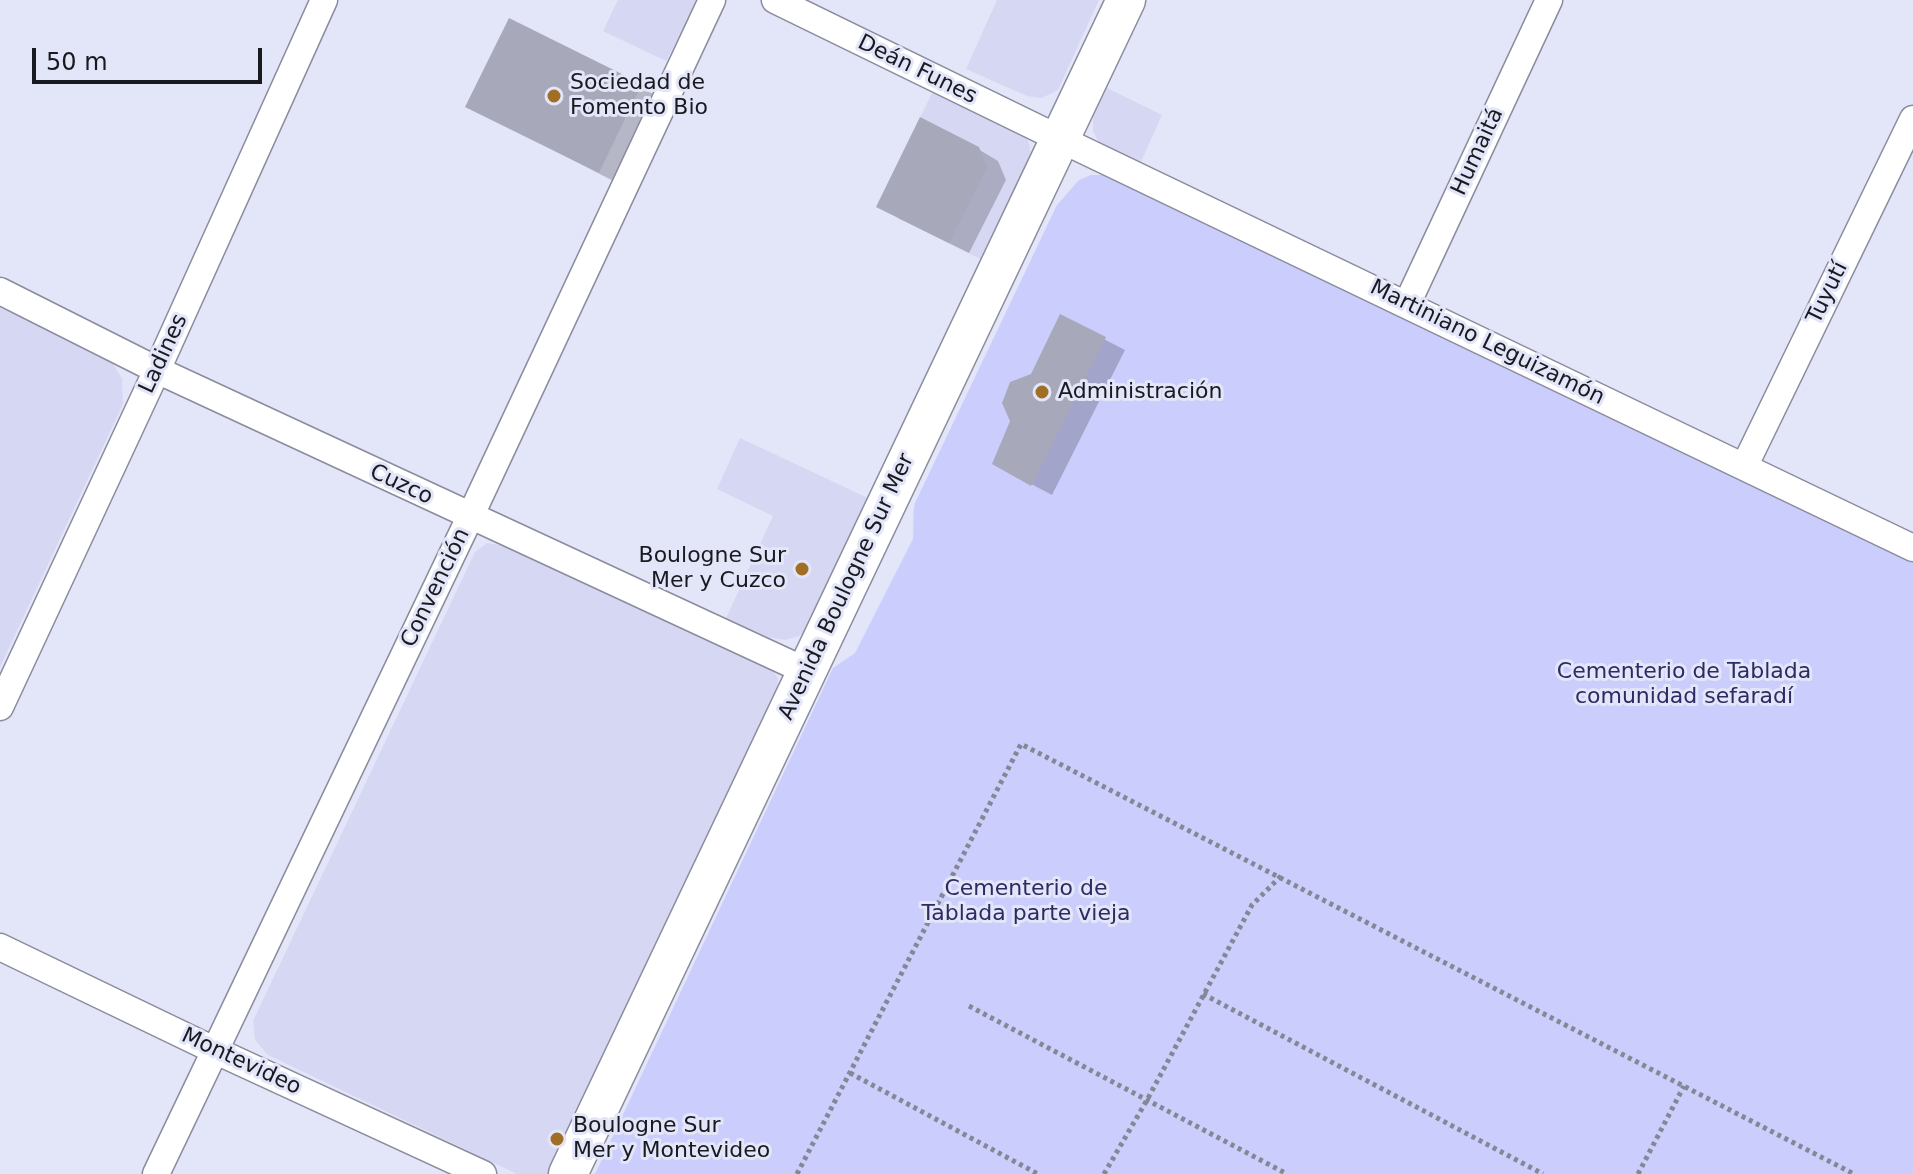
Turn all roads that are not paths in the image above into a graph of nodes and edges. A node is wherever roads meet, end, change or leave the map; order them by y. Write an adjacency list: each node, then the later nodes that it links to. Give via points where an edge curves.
1 (324, 0): 10 (street, Ladines)
2 (712, 0): 12 (street, Convención)
3 (775, 0): 7 (street, Deán Funes)
4 (1126, 0): 7 (main road, Avenida Boulogne Sur Mer)
5 (1549, 0): 9 (street, Humaitá)
6 (1913, 119): 11 (street, Tuyutí)
7 (1060, 139): 9 (street, Martiniano Leguizamón); 14 (main road, Avenida Boulogne Sur Mer)
8 (0, 291): 10 (street, Cuzco)
9 (1407, 304): 11 (street, Martiniano Leguizamón)
10 (157, 370): 12 (street, Cuzco); 15 (street, Ladines)
11 (1744, 467): 13 (street, Martiniano Leguizamón)
12 (470, 517): 14 (street, Cuzco); 17 (street, Convención)
13 (1913, 548)
14 (806, 671): 20 (main road, Avenida Boulogne Sur Mer)
15 (0, 707)
16 (0, 947): 17 (street, Montevideo)
17 (214, 1050): 18 (street, Convención); 19 (street, Montevideo)
18 (156, 1174)
19 (483, 1174)
20 (568, 1174)

